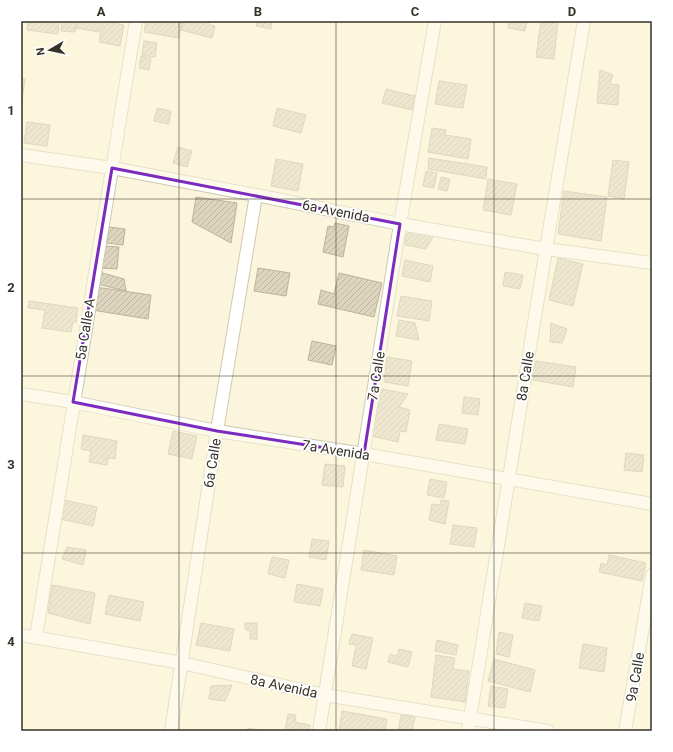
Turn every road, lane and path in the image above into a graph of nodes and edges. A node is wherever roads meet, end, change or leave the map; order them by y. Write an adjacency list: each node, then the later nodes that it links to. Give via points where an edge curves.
1 (136, 21): 5 (street, 5a Calle A)
2 (435, 21): 7 (street, 7a Calle)
3 (584, 21): 8 (street, 8a Calle)
4 (21, 155): 5 (street, 6a Avenida)
5 (112, 168): 6 (street, 6a Avenida); 11 (street, 5a Calle A)
6 (256, 195): 7 (street, 6a Avenida); 12 (street, 6a Calle)
7 (400, 224): 8 (street, 6a Avenida); 13 (street, 7a Calle)
8 (546, 249): 9 (street, 6a Avenida); 14 (street, 8a Calle)
9 (652, 263)
10 (21, 394): 11 (street, 7a Avenida)
11 (73, 402): 12 (street, 7a Avenida); 18 (street, 5a Calle A)
12 (217, 431): 13 (street, 7a Avenida); 19 (street, 6a Calle)
13 (364, 454): 14 (street, 7a Avenida); 20 (street, 7a Calle)
14 (509, 479): 15 (street, 7a Avenida); 21 (street, 8a Calle)
15 (652, 504)
16 (652, 575): 26 (street, 9a Calle)
17 (21, 635): 18 (street, 8a Avenida)
18 (36, 637): 19 (street, 8a Avenida)
19 (182, 663): 20 (street, 8a Avenida); 22 (street, 6a Calle)
20 (325, 695): 21 (street, 8a Avenida); 23 (street, 7a Calle)
21 (470, 718): 24 (street, 8a Calle); 25 (street, 8a Avenida)
22 (171, 731)
23 (320, 731)
24 (468, 731)
25 (548, 731)
26 (626, 731)

